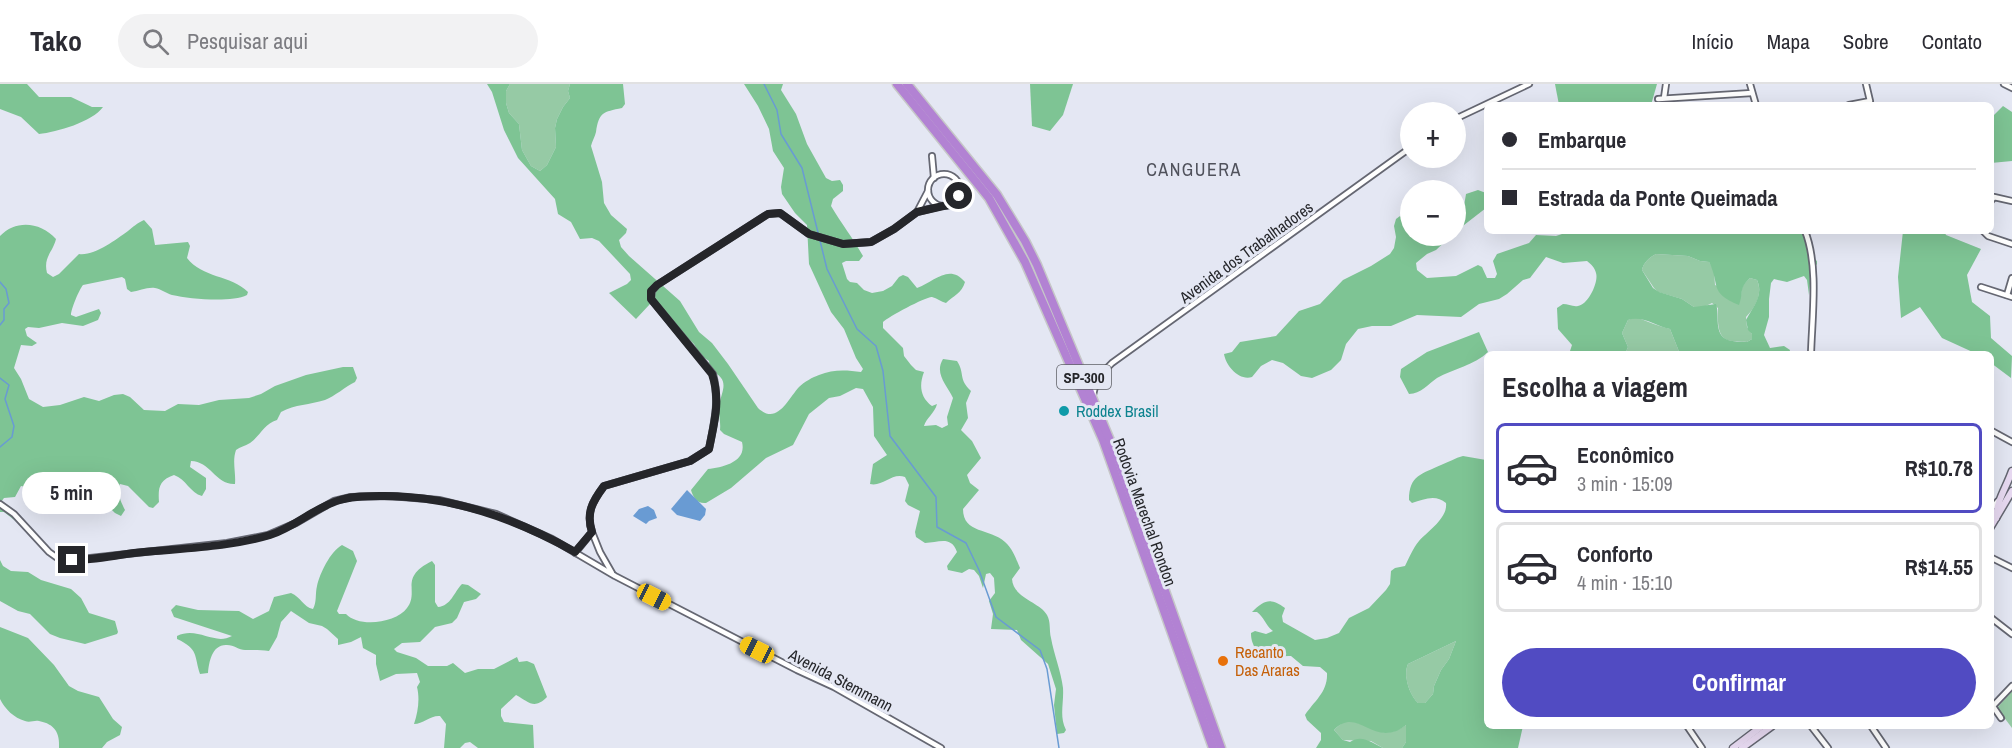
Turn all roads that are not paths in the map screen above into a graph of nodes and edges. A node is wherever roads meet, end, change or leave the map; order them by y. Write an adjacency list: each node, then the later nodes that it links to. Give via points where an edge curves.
1 (897, 84): 60 (highway, Rodovia Marechal Rondon / SP-300, via 989,198 1028,267 1102,440)
2 (907, 84): 30 (highway, Rodovia Marechal Rondon / SP-300, via 1011,216)
3 (1529, 84): 10 (street)
4 (1666, 84): 9 (street, via 1661,98)
5 (1750, 84): 9 (street)
6 (1866, 84): 12 (street, via 1870,101)
7 (2004, 84): 8 (street)
8 (2012, 88)
9 (1752, 93): 11 (street)
10 (1491, 102)
11 (1755, 102)
12 (1865, 102)
13 (1484, 105): 14 (street)
14 (1466, 114)
15 (1400, 155): 30 (street, Avenida dos Trabalhadores)
16 (932, 156): 17 (street)
17 (933, 178): 18 (street); 21 (street, via 948,174 960,185 956,201)
18 (928, 191): 21 (street); 22 (street)
19 (1994, 200): 20 (street)
20 (2012, 201)
21 (941, 206): 22 (street)
22 (917, 212): 41 (street, via 871,242 843,244 809,234 780,213 768,214 657,285 651,291 651,299 712,374 717,390 709,449 690,461 604,486 590,508)
23 (1806, 234): 29 (street, via 1813,286)
24 (1986, 234): 25 (street)
25 (2012, 244)
26 (2012, 278): 28 (street)
27 (1981, 287): 28 (street)
28 (2009, 296)
29 (1811, 351)
30 (1090, 375): 31 (highway, Rodovia Marechal Rondon / SP-300); 31 (street)
31 (1093, 398): 61 (highway, Rodovia Marechal Rondon / SP-300)
32 (1994, 432): 33 (street)
33 (2012, 442)
34 (2012, 472): 36 (street)
35 (2012, 491): 39 (street)
36 (1998, 501): 38 (street); 39 (street)
37 (0, 504): 42 (street, Avenida Stemmann, via 49,552 72,560 268,535 334,501 390,496 440,500 496,514)
38 (1994, 506)
39 (1996, 518): 40 (street)
40 (1994, 521)
41 (592, 532): 42 (street); 45 (street)
42 (575, 552): 45 (street, Avenida Stemmann)
43 (1994, 559): 44 (street)
44 (2012, 568)
45 (614, 576): 59 (street, Avenida Stemmann, via 834,687)
46 (1994, 620): 47 (street)
47 (2012, 634)
48 (2012, 686): 49 (street)
49 (1994, 702)
50 (1994, 707): 51 (street)
51 (2001, 718)
52 (1689, 729): 62 (street)
53 (1759, 729): 57 (street)
54 (1767, 729): 57 (street)
55 (1812, 729): 58 (street)
56 (1873, 729): 65 (street)
57 (1750, 739): 63 (street); 64 (street)
58 (1826, 746)
59 (941, 748)
60 (1214, 748)
61 (1221, 748)
62 (1702, 748)
63 (1733, 748)
64 (1742, 748)
65 (1886, 748)

